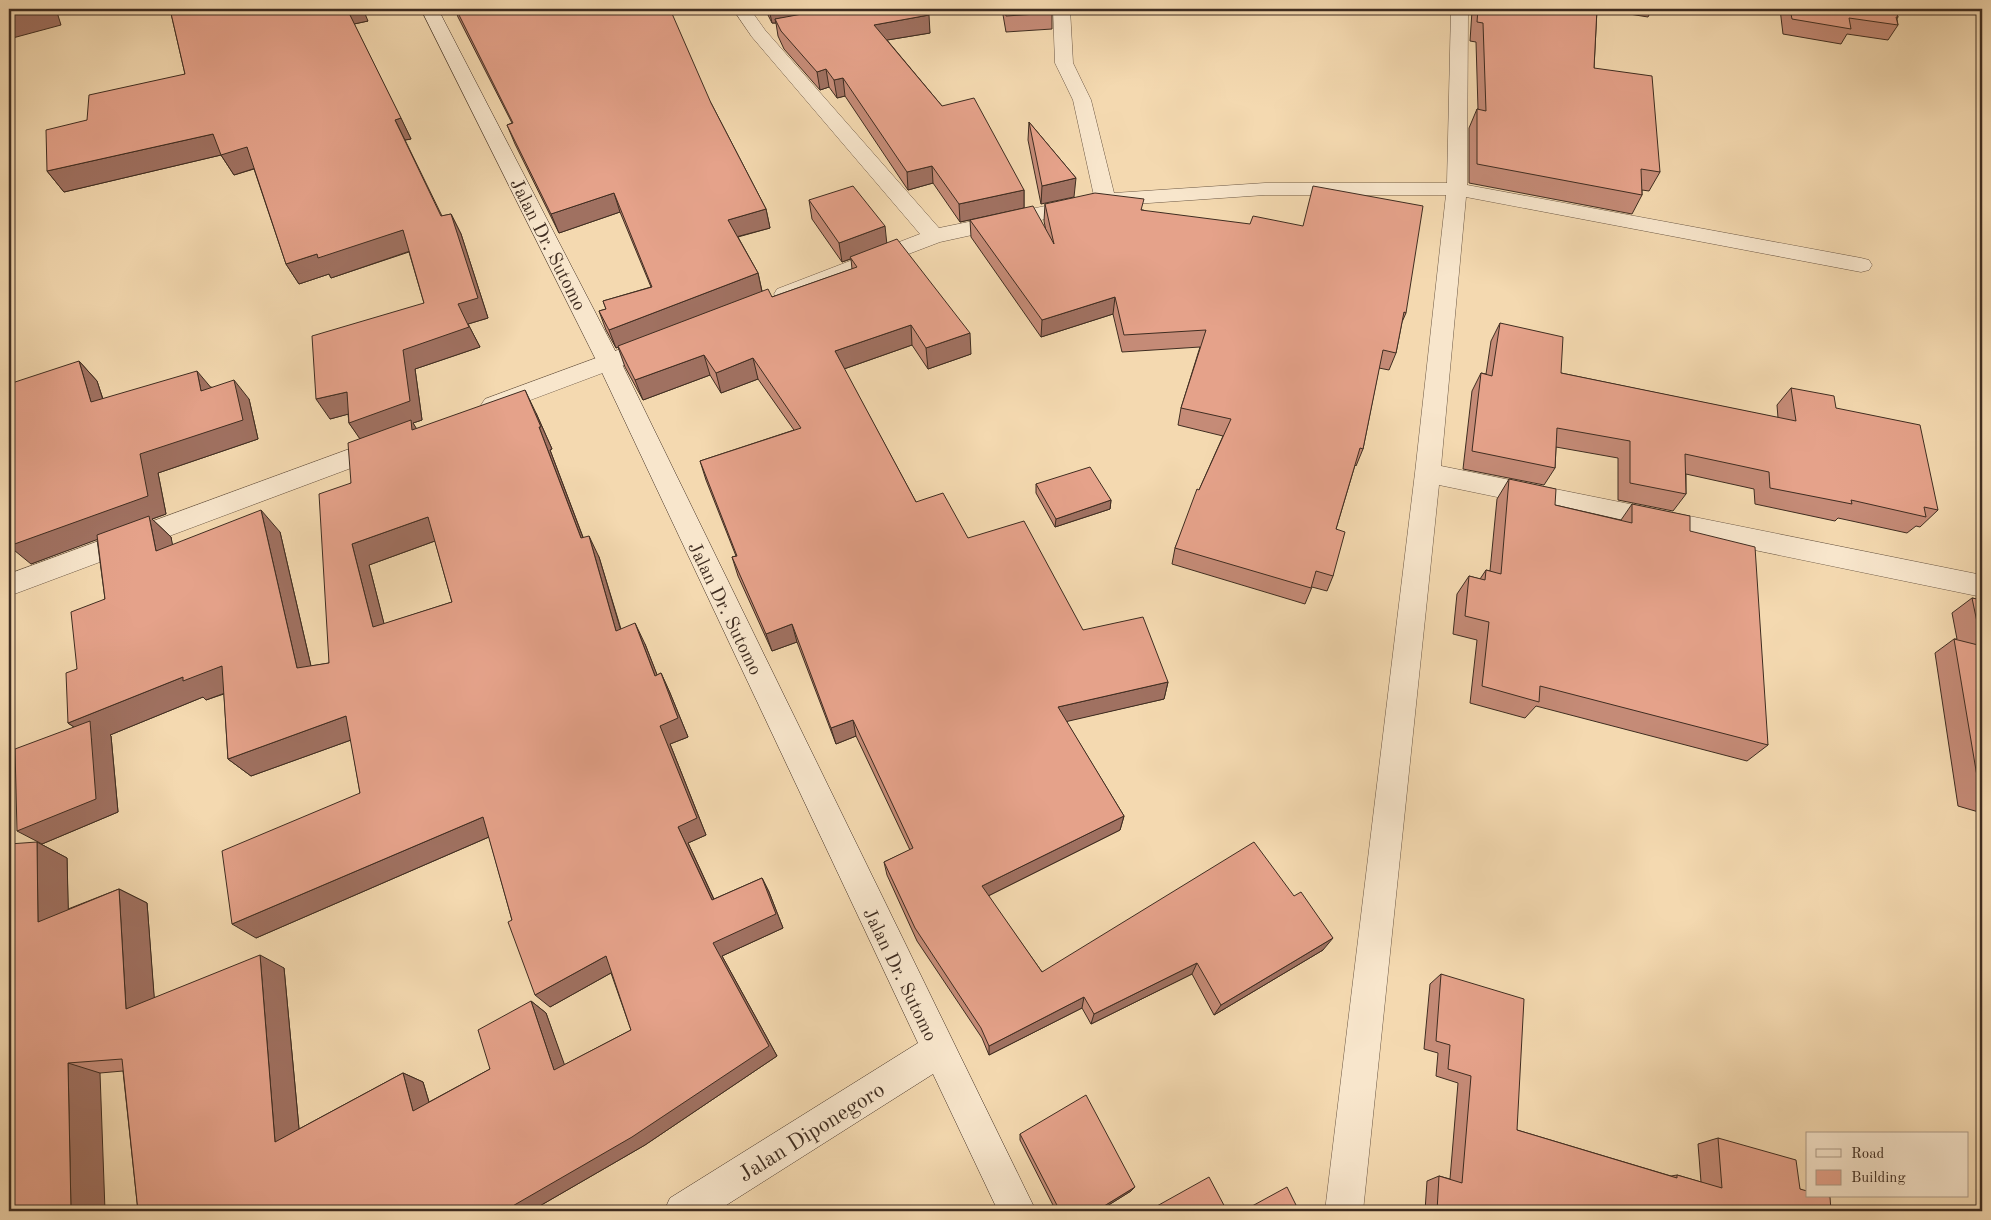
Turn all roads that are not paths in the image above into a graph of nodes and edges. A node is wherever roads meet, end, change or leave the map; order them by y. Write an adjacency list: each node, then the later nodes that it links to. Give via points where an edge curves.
1 (429, 9): 11 (street, Jalan Dr. Sutomo)
2 (742, 9): 7 (street, via 767,32)
3 (1061, 9): 6 (street, via 1064,63 1082,100)
4 (1460, 9): 5 (street)
5 (1457, 189): 6 (street, via 1265,189); 8 (street); 14 (street)
6 (1105, 200): 7 (street)
7 (934, 236): 9 (street)
8 (1861, 265)
9 (767, 301)
10 (674, 337): 11 (street)
11 (609, 362): 12 (street); 17 (street, Jalan Dr. Sutomo)
12 (470, 414)
13 (406, 438): 15 (street)
14 (1428, 473): 16 (street); 20 (street)
15 (9, 585)
16 (1982, 586)
17 (938, 1051): 18 (street, Jalan Diponegoro); 19 (street, Jalan Dr. Sutomo)
18 (683, 1211)
19 (1017, 1211)
20 (1344, 1211)

